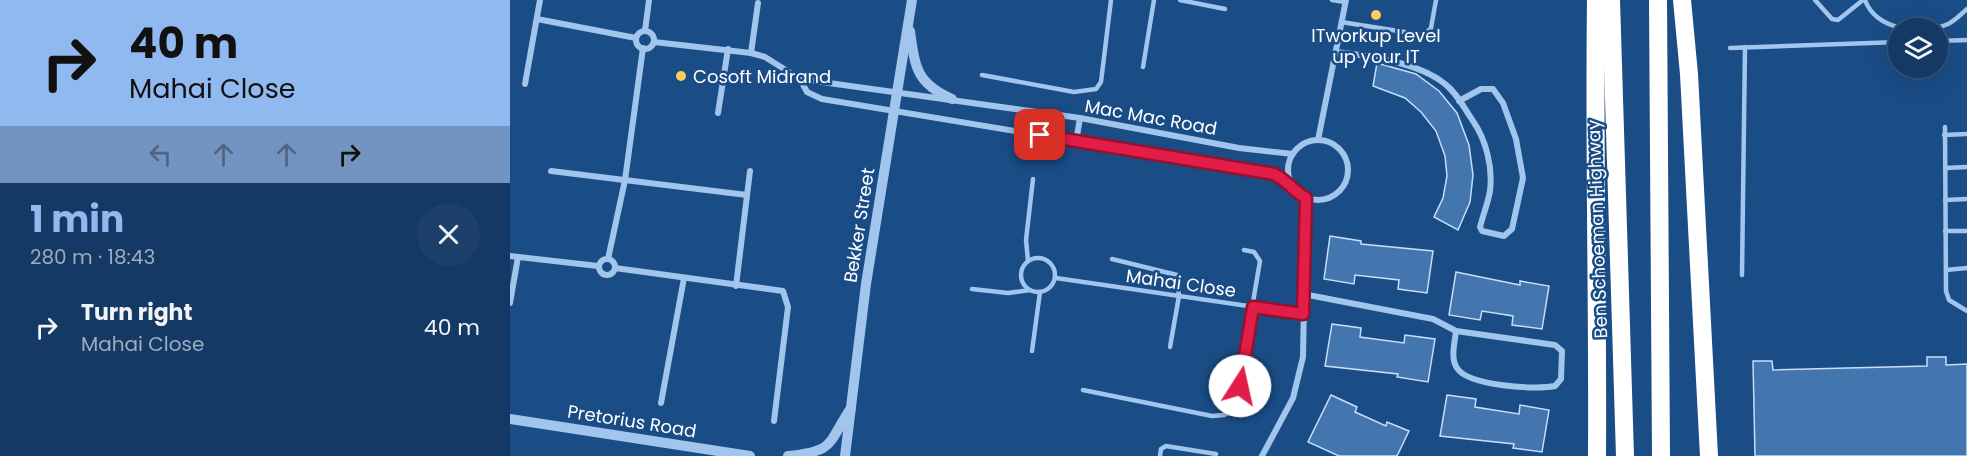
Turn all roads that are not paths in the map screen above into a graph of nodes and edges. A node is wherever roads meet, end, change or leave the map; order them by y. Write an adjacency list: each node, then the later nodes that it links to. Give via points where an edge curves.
1 (540, 0): 19 (street)
2 (649, 0): 22 (street)
3 (912, 0): 20 (street, Bekker Street)
4 (1111, 0): 35 (lane, via 1101,82 1096,89 1074,92)
5 (1154, 0): 34 (lane)
6 (1180, 0): 17 (lane)
7 (1332, 0): 15 (lane)
8 (1436, 0): 21 (lane, via 1431,27 1424,35)
9 (1596, 0): 78 (highway)
10 (1611, 0): 104 (highway, Ben Schoeman Highway)
11 (1658, 0): 105 (highway)
12 (1682, 0): 89 (highway)
13 (1815, 0): 14 (lane, via 1832,19 1838,20)
14 (1864, 0): 18 (lane, via 1885,24 1916,28 1951,23)
15 (1345, 1): 21 (street)
16 (758, 3): 33 (street)
17 (1224, 9)
18 (1967, 9)
19 (537, 19): 23 (street); 37 (street)
20 (909, 19): 38 (street, Bekker Street); 39 (street, via 914,61 920,76 935,92)
21 (1341, 22): 32 (street)
22 (645, 31): 23 (street); 26 (street, via 652,34)
23 (636, 38): 29 (street)
24 (1967, 40): 25 (lane)
25 (1948, 41)
26 (654, 42): 29 (street); 31 (street)
27 (1888, 42): 28 (lane)
28 (1745, 47): 30 (lane); 72 (lane)
29 (643, 48): 55 (street)
30 (1730, 48)
31 (728, 49): 33 (street); 42 (street)
32 (1335, 52): 40 (street, via 1398,63 1444,82); 47 (street)
33 (751, 53): 36 (street, via 765,57)
34 (1143, 68)
35 (982, 75)
36 (800, 79): 38 (street, Mac Mac Road); 41 (street, Mac Mac Road, via 807,92 822,99)
37 (525, 84)
38 (897, 91): 39 (street, Mac Mac Road); 41 (street, Bekker Street)
39 (952, 99): 43 (street, Mac Mac Road)
40 (1460, 101): 40 (street, via 1486,149 1490,191 1480,227 1482,231 1504,236 1512,229 1523,178 1516,139 1503,103 1493,89 1481,89)
41 (894, 112): 48 (street, Mac Mac Road); 92 (street, Bekker Street, via 866,284)
42 (718, 113)
43 (1080, 118): 48 (street); 49 (street, Mac Mac Road, via 1239,148)
44 (1945, 127): 46 (lane)
45 (1967, 134): 46 (lane)
46 (1944, 135): 51 (lane)
47 (1318, 140): 49 (street, via 1308,141); 58 (street, via 1328,141 1344,153 1349,172 1341,191 1333,197 1323,201)
48 (1076, 141): 56 (street, Mac Mac Road, via 1274,174)
49 (1293, 154): 56 (street, via 1288,163)
50 (1967, 167): 51 (lane)
51 (1945, 168): 60 (lane)
52 (551, 171): 55 (street)
53 (750, 171): 57 (street)
54 (1033, 179): 67 (lane, via 1026,240)
55 (625, 180): 57 (street); 65 (street)
56 (1290, 182): 58 (street)
57 (747, 195): 75 (street)
58 (1306, 198): 80 (street)
59 (1967, 199): 60 (lane)
60 (1945, 200): 61 (lane)
61 (1946, 231): 62 (lane); 71 (lane)
62 (1967, 231)
63 (1244, 250): 83 (lane, via 1254,252 1260,261)
64 (514, 257): 68 (street); 82 (street)
65 (608, 259): 68 (street); 69 (street)
66 (1112, 259): 81 (lane, via 1174,272)
67 (1028, 261): 74 (lane, via 1048,260); 77 (lane, via 1021,272)
68 (598, 266): 69 (street, via 608,276)
69 (615, 268): 73 (street)
70 (1967, 268): 71 (lane)
71 (1946, 270): 84 (lane, via 1949,300)
72 (1743, 275)
73 (684, 278): 75 (street); 91 (street)
74 (1056, 278): 79 (lane); 81 (lane, Mahai Close)
75 (736, 286): 94 (street, via 783,291 786,297)
76 (972, 289): 77 (lane, via 1008,293)
77 (1030, 290): 79 (lane)
78 (1598, 291): 102 (highway); 103 (highway)
79 (1040, 292): 88 (lane)
80 (1303, 294): 85 (street); 86 (street, via 1433,319)
81 (1179, 296): 83 (lane, Mahai Close); 87 (lane)
82 (510, 303)
83 (1253, 307): 85 (lane, Mahai Close); 90 (lane, via 1235,408 1231,412 1197,414)
84 (1967, 311)
85 (1303, 314): 101 (street, via 1303,357 1293,398)
86 (1456, 331): 86 (street, via 1555,345 1562,351 1561,379 1555,386 1535,388 1469,377 1457,370 1453,361)
87 (1170, 347)
88 (1032, 351)
89 (1702, 360): 106 (highway); 107 (highway)
90 (1083, 390)
91 (661, 403)
92 (853, 406): 98 (street, via 829,446); 99 (street, Bekker Street)
93 (510, 419): 97 (street, Pretorius Road)
94 (774, 421)
95 (1209, 454): 96 (lane); 100 (lane, via 1166,446)
96 (1216, 454)
97 (750, 456)
98 (788, 456)
99 (845, 456)
100 (1160, 456)
101 (1262, 456)
102 (1597, 456)
103 (1602, 456)
104 (1625, 456)
105 (1661, 456)
106 (1703, 456)
107 (1709, 456)

